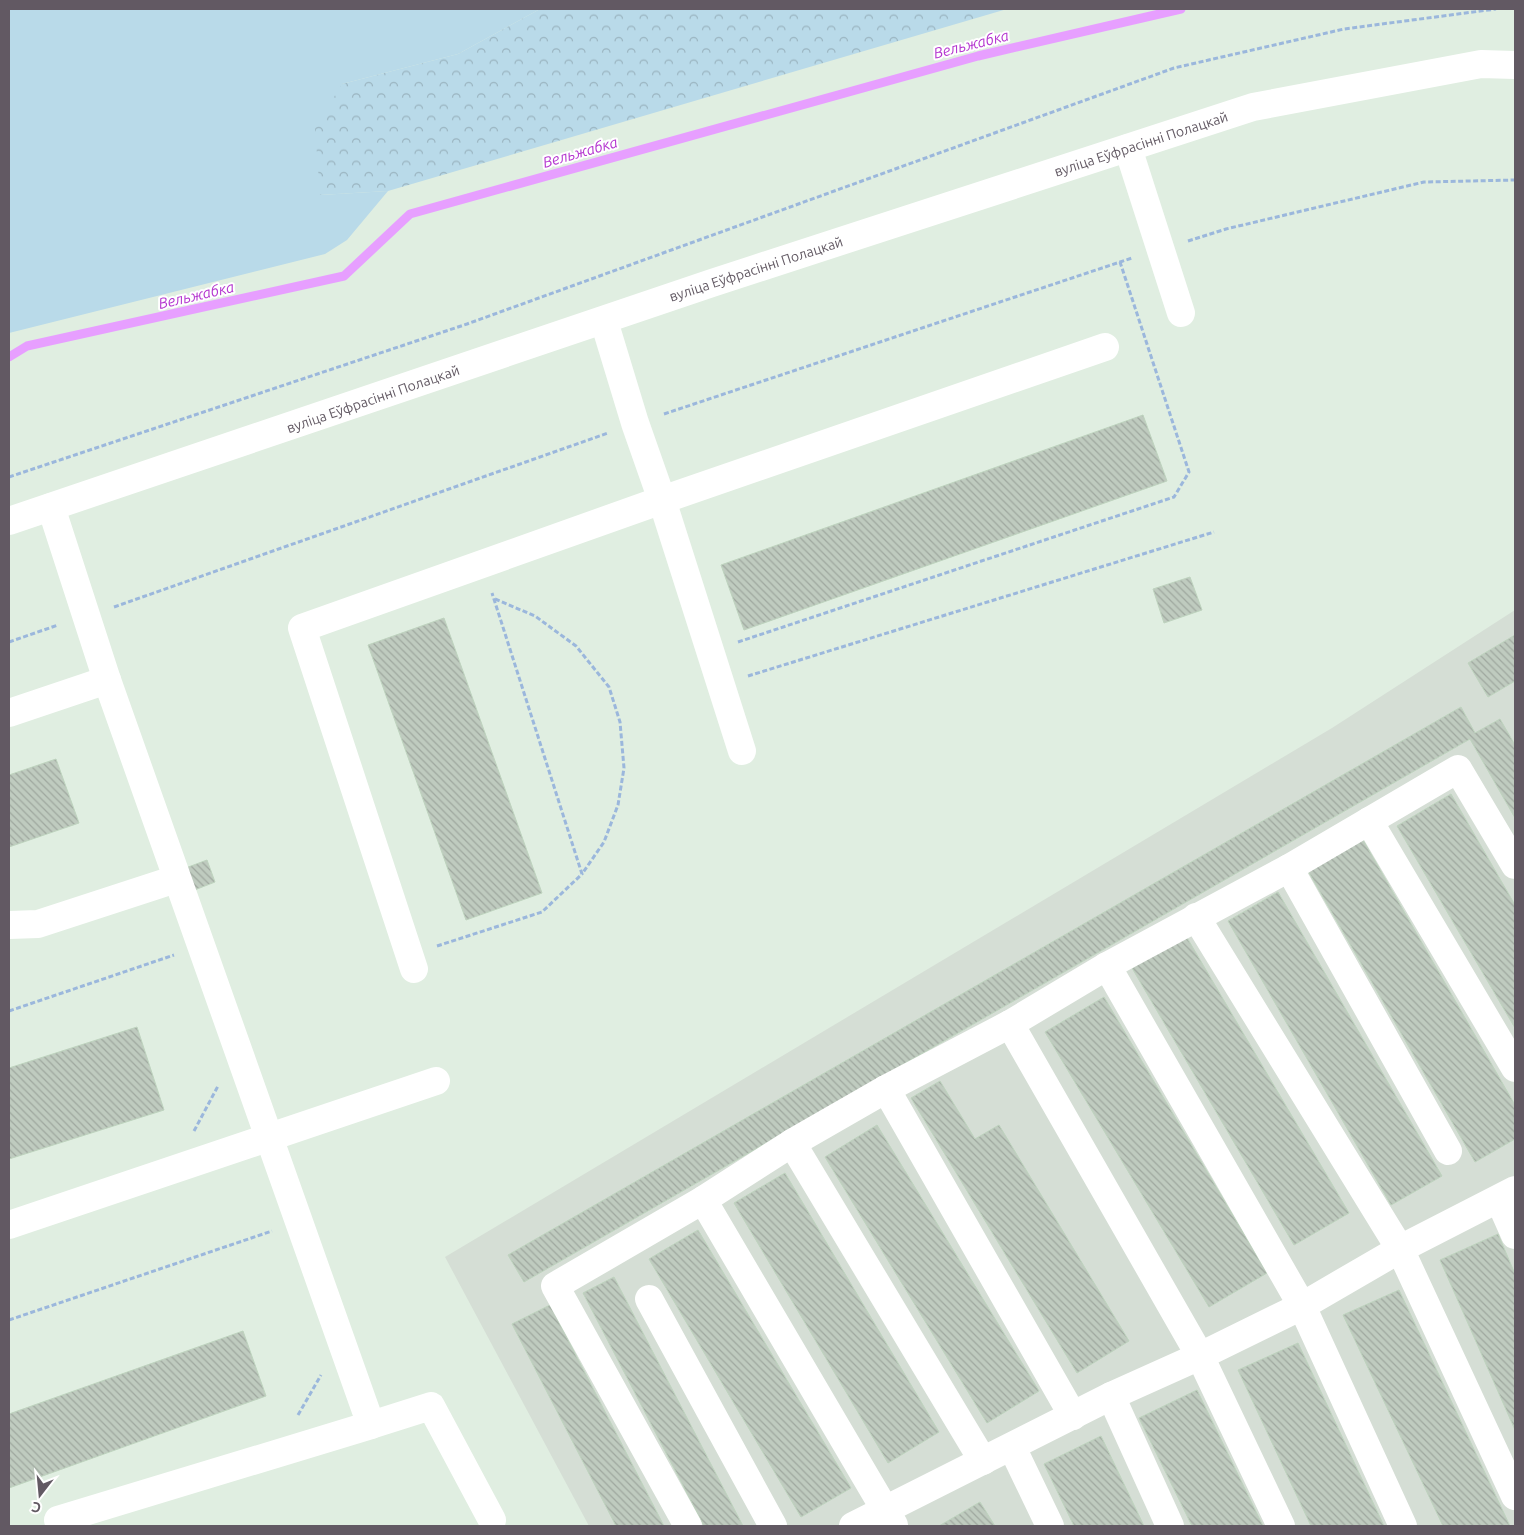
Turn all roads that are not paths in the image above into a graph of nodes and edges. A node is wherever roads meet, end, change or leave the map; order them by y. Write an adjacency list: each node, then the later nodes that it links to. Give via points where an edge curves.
1 (1515, 65): 2 (street, вуліца Еўфрасінні Полацкай, via 1481,64 1253,108)
2 (1128, 148): 3 (street); 4 (street, вуліца Еўфрасінні Полацкай)
3 (1181, 313)
4 (604, 320): 6 (street); 7 (street, вуліца Еўфрасінні Полацкай)
5 (1105, 347): 6 (street)
6 (662, 500): 11 (street); 18 (street, via 302,628)
7 (51, 507): 8 (street, вуліца Еўфрасінні Полацкай); 9 (street)
8 (9, 521)
9 (106, 680): 10 (street); 15 (street)
10 (9, 713)
11 (742, 751)
12 (1369, 821): 13 (street, via 1458,769); 14 (street); 21 (street)
13 (1515, 865)
14 (1289, 868): 16 (street); 26 (street)
15 (176, 879): 17 (street, via 38,924); 24 (street)
16 (1196, 917): 19 (street); 31 (street)
17 (9, 925)
18 (411, 961)
19 (1107, 966): 20 (street); 33 (street)
20 (1010, 1024): 23 (street); 34 (street)
21 (1515, 1068)
22 (436, 1081): 24 (street)
23 (886, 1089): 25 (street); 36 (street)
24 (268, 1137): 29 (street); 37 (street)
25 (792, 1143): 28 (street); 39 (street)
26 (1448, 1151)
27 (1507, 1194): 30 (street); 31 (street)
28 (703, 1200): 41 (street); 44 (street, via 555,1286)
29 (9, 1225)
30 (1515, 1235)
31 (1400, 1249): 33 (street); 40 (street)
32 (649, 1299): 45 (street)
33 (1302, 1306): 34 (street); 50 (street)
34 (1200, 1356): 35 (street); 49 (street)
35 (1111, 1396): 36 (street); 48 (street)
36 (1073, 1416): 38 (street)
37 (371, 1425): 42 (street); 43 (street, via 432,1406)
38 (1012, 1447): 39 (street); 47 (street)
39 (983, 1461): 41 (street)
40 (1515, 1496)
41 (890, 1518): 46 (street)
42 (58, 1520)
43 (492, 1520)
44 (688, 1526)
45 (773, 1526)
46 (853, 1526)
47 (1050, 1526)
48 (1170, 1526)
49 (1281, 1526)
50 (1403, 1526)

